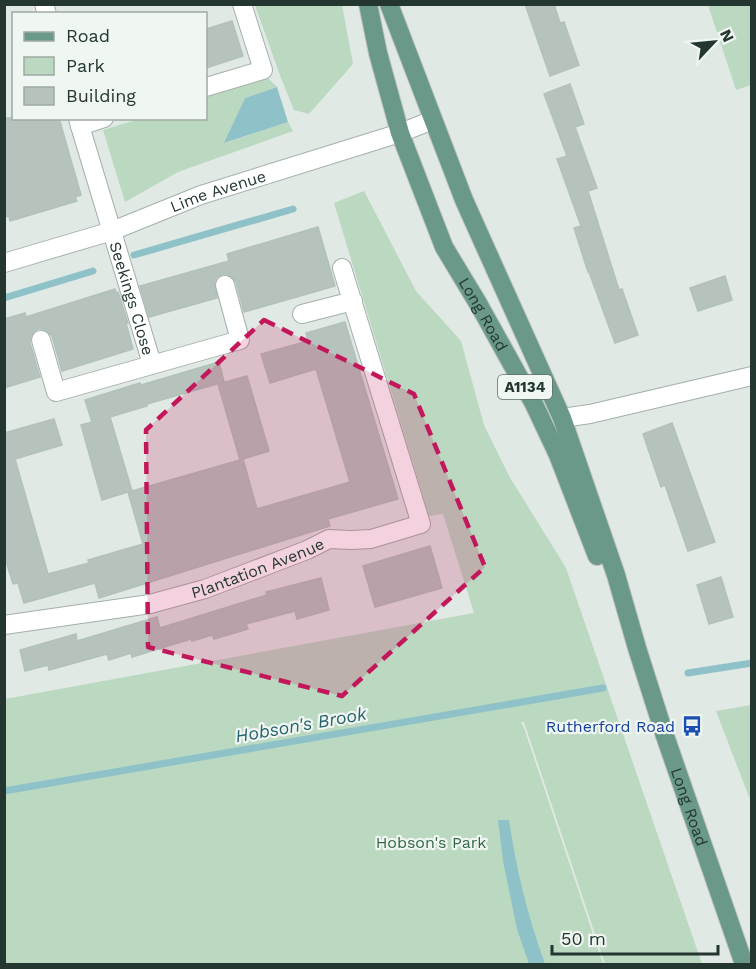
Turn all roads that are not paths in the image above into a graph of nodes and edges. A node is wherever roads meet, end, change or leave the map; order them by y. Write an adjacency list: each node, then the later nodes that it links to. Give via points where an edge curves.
1 (242, 4): 4 (street, via 263,70)
2 (368, 4): 7 (main road, Long Road / A1134)
3 (389, 4): 5 (main road, Long Road / A1134)
4 (207, 87)
5 (433, 120): 7 (street, Lime Avenue); 17 (main road, Long Road / A1134, via 464,200)
6 (79, 122): 8 (street, Seekings Close)
7 (400, 133): 8 (street, Lime Avenue, via 201,195); 19 (main road, Long Road / A1134, via 444,247 534,404 558,455)
8 (112, 231): 9 (street, Lime Avenue); 15 (street, Seekings Close)
9 (4, 262)
10 (342, 268): 12 (street, Plantation Avenue)
11 (225, 285): 15 (street, Seekings Close, via 240,340)
12 (353, 301): 13 (street); 18 (street, Plantation Avenue, via 421,524 371,539 329,539 205,590 150,604)
13 (302, 314)
14 (41, 340): 15 (street, Seekings Close, via 56,392)
15 (152, 364)
16 (752, 376): 17 (street)
17 (562, 418): 19 (main road, Long Road / A1134)
18 (4, 626)
19 (637, 648): 20 (main road, Long Road / A1134)
20 (744, 964)

